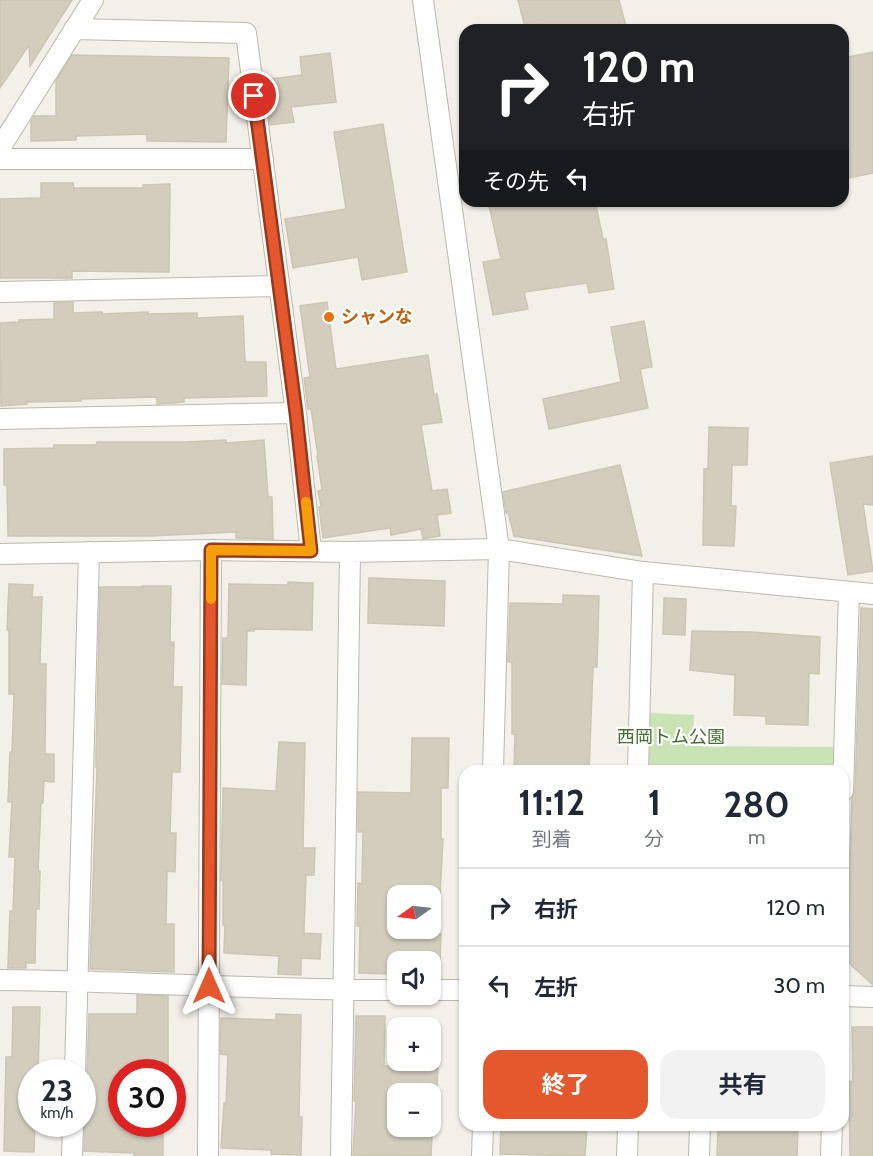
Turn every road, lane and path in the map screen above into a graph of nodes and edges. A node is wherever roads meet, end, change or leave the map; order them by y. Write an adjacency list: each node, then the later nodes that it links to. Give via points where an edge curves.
1 (93, 0): 3 (street)
2 (423, 0): 11 (street)
3 (74, 29): 4 (street); 6 (street, via 246,33)
4 (0, 148)
5 (0, 159): 6 (street)
6 (263, 159): 7 (street)
7 (279, 286): 8 (street); 9 (street)
8 (0, 292)
9 (296, 413): 10 (street); 13 (street)
10 (0, 418)
11 (499, 549): 15 (street); 17 (street); 20 (street)
12 (211, 550): 13 (street); 14 (street); 25 (street)
13 (311, 551): 15 (street)
14 (89, 552): 16 (street); 24 (street)
15 (350, 552): 26 (street)
16 (0, 554)
17 (644, 572): 18 (street); 21 (street)
18 (849, 592): 19 (street); 22 (street)
19 (873, 594)
20 (492, 765)
21 (638, 765)
22 (844, 765)
23 (0, 980): 24 (street)
24 (77, 981): 25 (street); 32 (street)
25 (209, 986): 26 (street); 39 (street)
26 (345, 990): 27 (street); 40 (street)
27 (387, 990)
28 (441, 990): 29 (street)
29 (459, 990)
30 (849, 996): 31 (street)
31 (873, 997)
32 (75, 1059)
33 (483, 1131): 41 (street)
34 (628, 1131): 42 (street)
35 (700, 1131): 43 (street)
36 (832, 1131): 44 (street)
37 (73, 1137): 38 (street)
38 (72, 1156)
39 (208, 1156)
40 (341, 1156)
41 (482, 1156)
42 (627, 1156)
43 (699, 1156)
44 (831, 1156)

